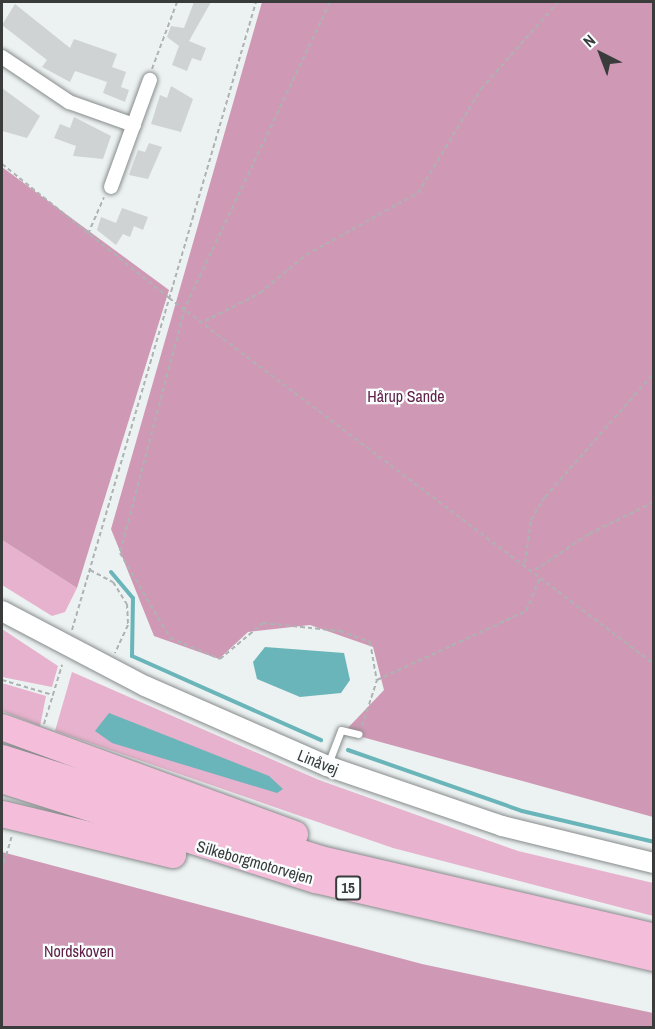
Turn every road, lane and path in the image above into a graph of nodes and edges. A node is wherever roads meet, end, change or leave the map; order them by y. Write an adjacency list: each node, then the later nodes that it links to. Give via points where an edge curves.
1 (177, 2): 6 (path)
2 (256, 2): 11 (path)
3 (330, 2): 12 (path)
4 (558, 2): 13 (path, via 480,89 418,193 306,255 260,293)
5 (2, 57): 7 (street, via 69,102)
6 (150, 80): 7 (street)
7 (134, 125): 9 (street)
8 (2, 164): 10 (path)
9 (111, 187): 10 (path)
10 (88, 234): 11 (path)
11 (169, 298): 12 (path); 17 (path)
12 (185, 308): 13 (path); 26 (path, via 121,537 123,562 159,627 213,659 229,654 263,623 340,631 369,642)
13 (205, 321): 16 (path)
14 (654, 373): 16 (path, via 545,497 531,520)
15 (654, 502): 18 (path, via 589,534)
16 (525, 563): 18 (path)
17 (90, 570): 21 (path); 22 (path, via 113,582 127,604 128,625)
18 (535, 570): 19 (path)
19 (541, 576): 23 (path); 26 (path, via 526,611)
20 (2, 611): 32 (main road, Linåvej, via 145,686)
21 (71, 632)
22 (112, 658)
23 (654, 664)
24 (62, 665): 27 (path)
25 (2, 680): 27 (path)
26 (377, 680): 30 (path)
27 (53, 695): 29 (path)
28 (2, 727): 37 (highway, via 213,807)
29 (43, 730)
30 (359, 734): 32 (lane, via 341,730)
31 (2, 758): 37 (highway, Silkeborgmotorvejen / 15, via 320,859)
32 (327, 766): 35 (main road, Linåvej, via 501,826)
33 (2, 780): 39 (highway, Silkeborgmotorvejen / 15, via 316,880)
34 (8, 821): 36 (path); 39 (highway, via 361,904)
35 (654, 864)
36 (2, 870)
37 (570, 920): 38 (highway, Silkeborgmotorvejen / 15)
38 (654, 937)
39 (607, 950): 40 (highway, Silkeborgmotorvejen / 15)
40 (654, 958)

